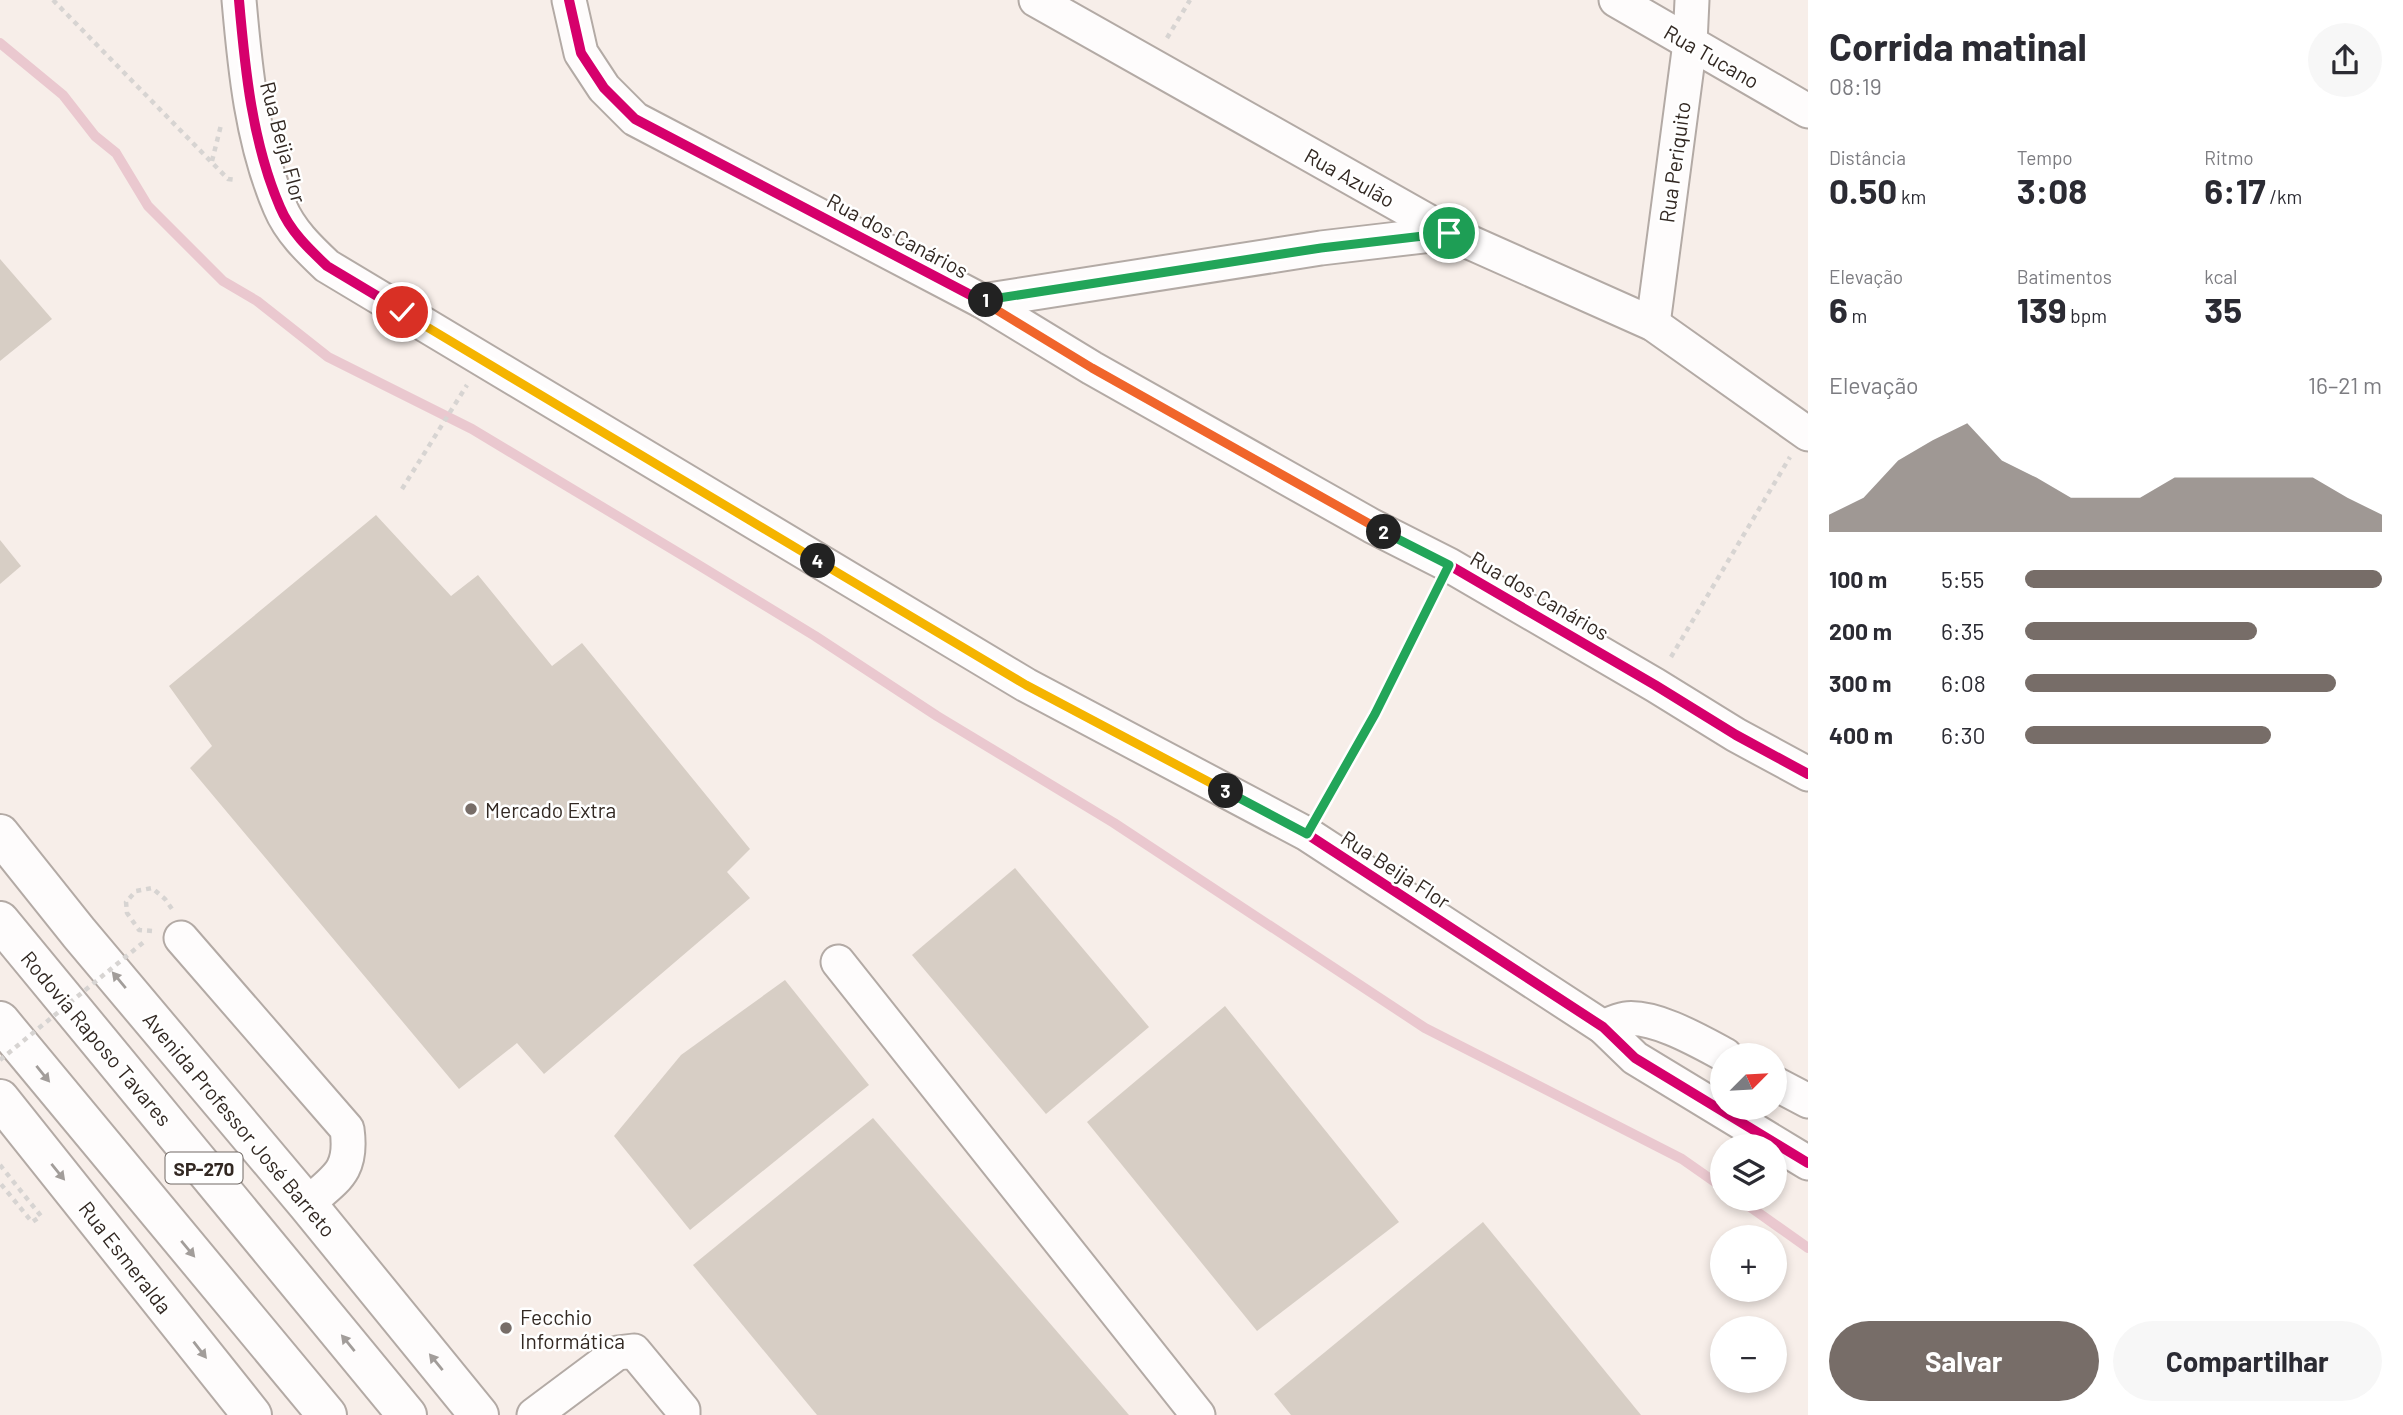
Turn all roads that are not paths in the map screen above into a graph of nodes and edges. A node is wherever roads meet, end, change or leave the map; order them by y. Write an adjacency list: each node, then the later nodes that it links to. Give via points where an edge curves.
1 (239, 0): 18 (street, Rua Beija Flor, via 254,116 280,209 298,239 327,267 1026,685 1307,834)
2 (569, 0): 9 (street, Rua dos Canários, via 581,53 604,88 635,119)
3 (1036, 0): 8 (street, Rua Azulão)
4 (1616, 0): 6 (street, Rua Tucano)
5 (1692, 0): 6 (street, Rua Periquito)
6 (1690, 43): 7 (street, Rua Tucano); 10 (street, Rua Periquito)
7 (1808, 111)
8 (1449, 233): 9 (street, via 1321,248); 10 (street, Rua Azulão)
9 (982, 301): 12 (street, Rua dos Canários, via 1104,375 1449,565)
10 (1653, 324): 11 (street, Rua Azulão)
11 (1806, 434)
12 (1808, 774)
13 (0, 834): 24 (highway, Avenida Professor José Barreto, one-way to 13)
14 (0, 921): 27 (highway, Rodovia Raposo Tavares / SP-270, one-way to 14)
15 (165, 930): 24 (street, via 347,1129 344,1171)
16 (838, 962): 31 (street)
17 (0, 1021): 26 (highway, SP-270, one-way to 26)
18 (1604, 1027): 19 (street, via 1625,1019 1644,1020); 23 (street, Rua Beija Flor, via 1635,1058)
19 (1710, 1048)
20 (1787, 1090): 22 (street)
21 (0, 1099): 25 (highway, Rua Esmeralda, one-way to 25)
22 (1808, 1101)
23 (1808, 1163)
24 (307, 1204): 28 (highway, Avenida Professor José Barreto, one-way to 24)
25 (252, 1415)
26 (327, 1415)
27 (407, 1415)
28 (479, 1415)
29 (534, 1415): 30 (street, via 625,1350 634,1351 683,1409)
30 (683, 1415)
31 (1198, 1415)

